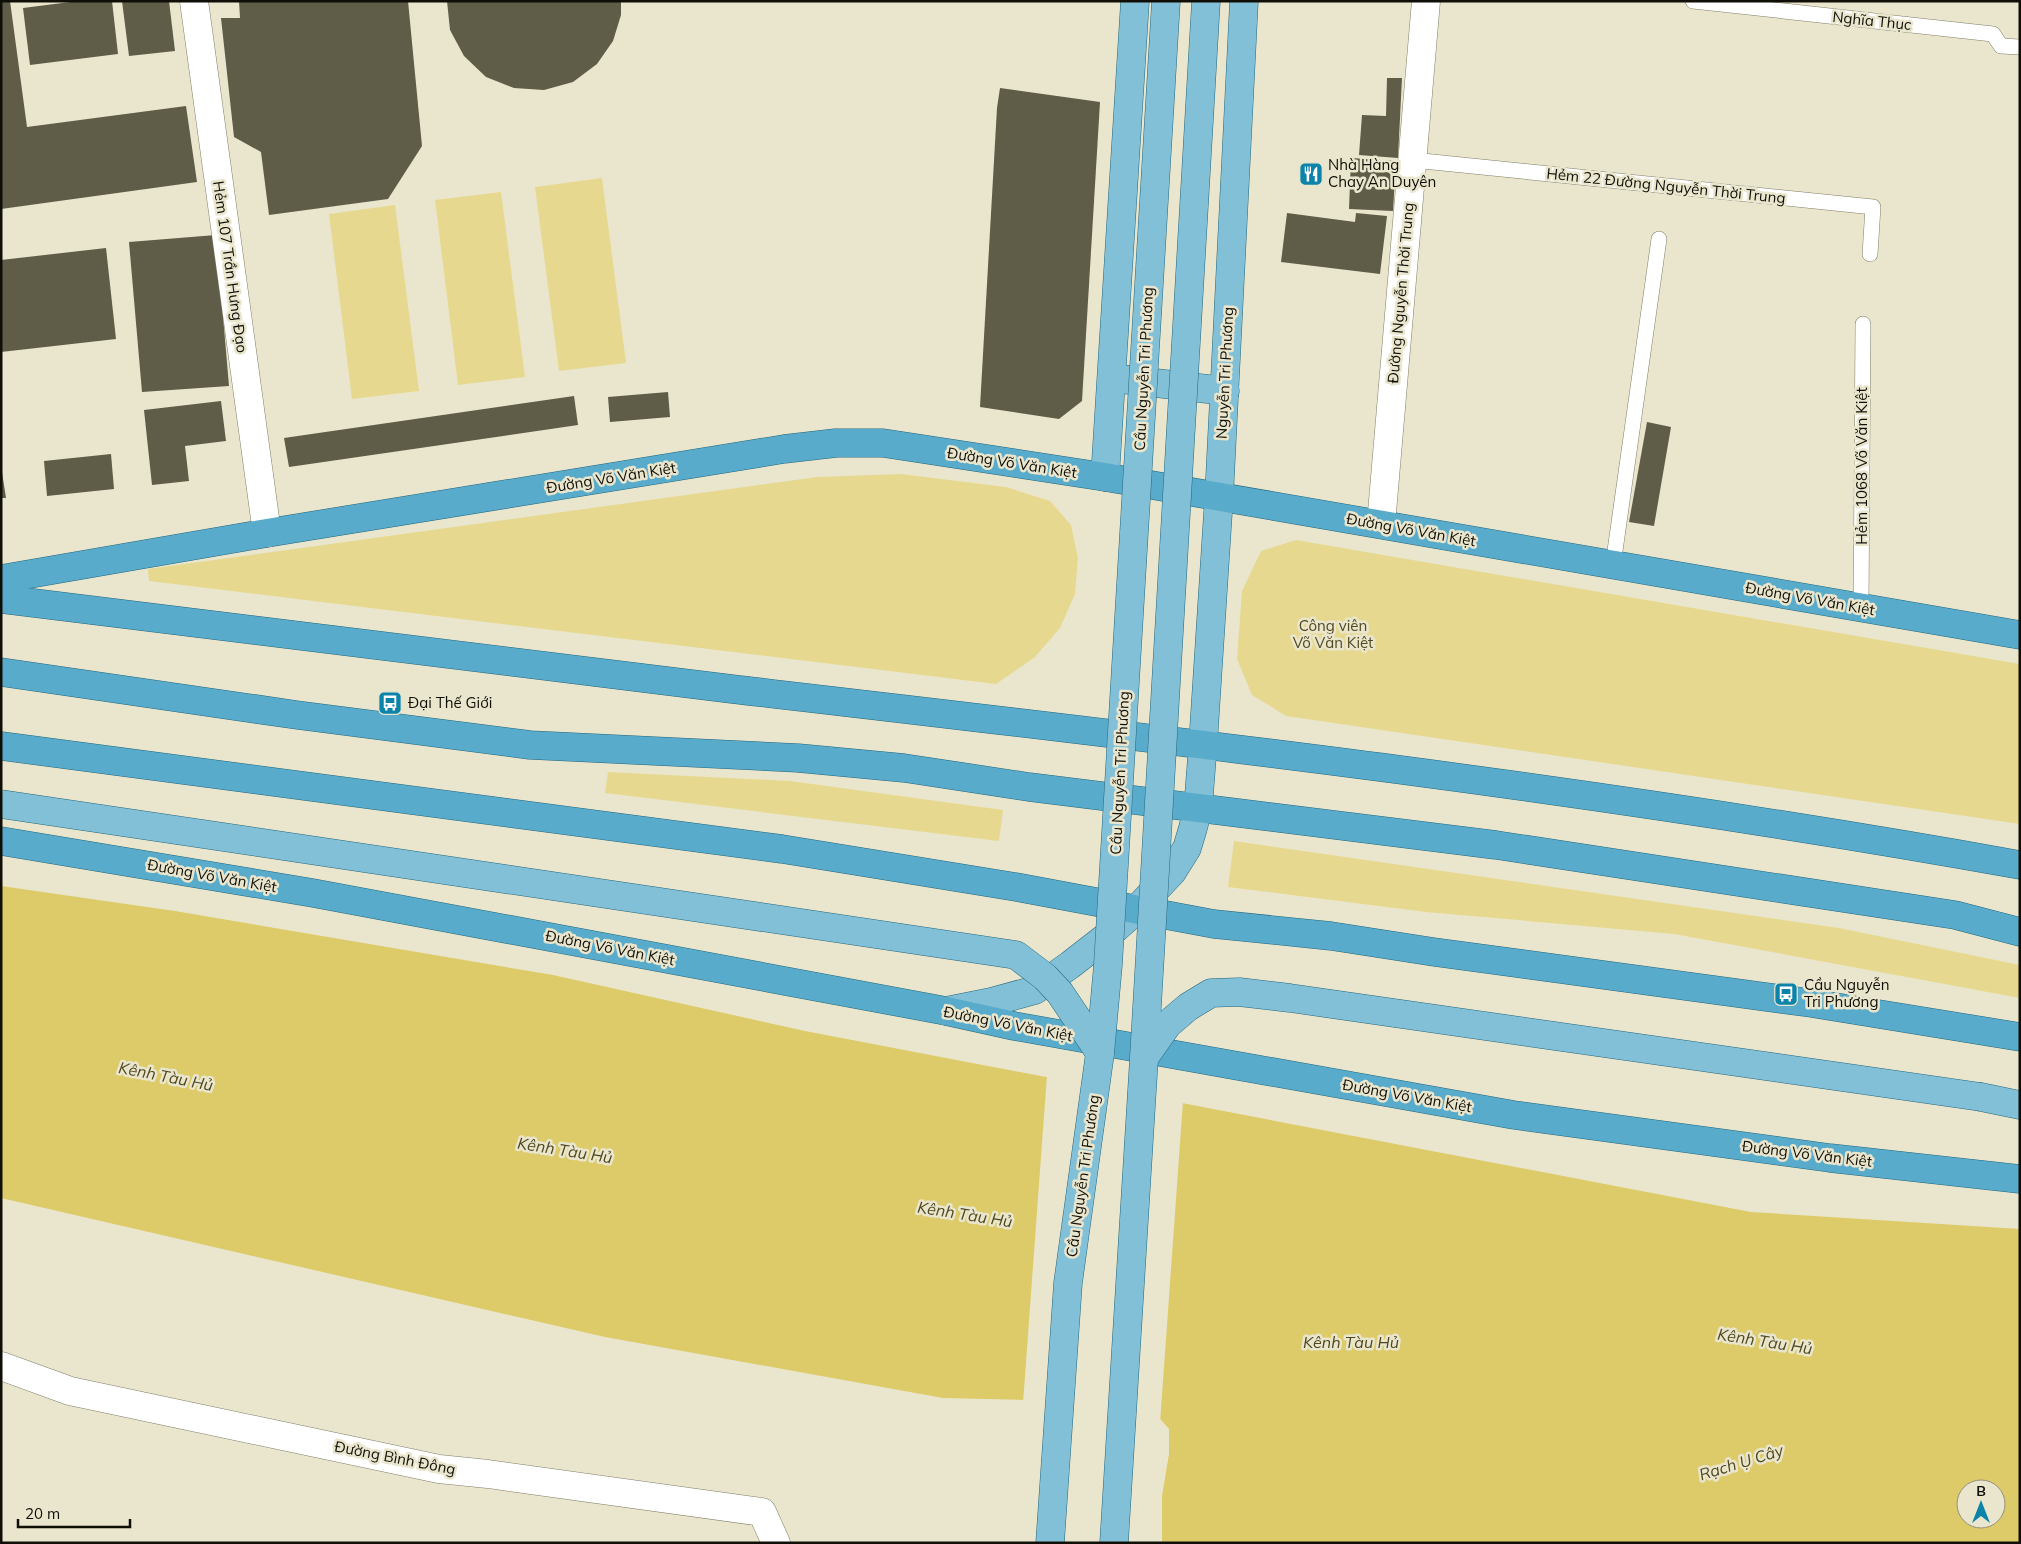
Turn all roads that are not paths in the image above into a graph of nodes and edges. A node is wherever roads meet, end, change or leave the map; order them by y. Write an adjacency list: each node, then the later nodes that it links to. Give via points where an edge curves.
1 (194, 1): 18 (street, Hẻm 107 Trần Hưng Đạo)
2 (1135, 1): 13 (main road)
3 (1166, 1): 35 (main road, Cầu Nguyễn Tri Phương, bridge)
4 (1206, 1): 36 (main road, bridge)
5 (1244, 1): 14 (main road, Nguyễn Tri Phương)
6 (1426, 1): 9 (street, Đường Nguyễn Thời Trung)
7 (1693, 1): 8 (lane, Nghĩa Thục, via 1992,34 2001,46)
8 (2020, 47)
9 (1413, 160): 11 (lane, Hẻm 22 Đường Nguyễn Thời Trung, via 1872,207); 17 (street, Đường Nguyễn Thời Trung)
10 (1659, 240): 19 (lane)
11 (1870, 254)
12 (1863, 324): 22 (lane, Hẻm 1068 Võ Văn Kiệt)
13 (1112, 378): 14 (main road); 15 (main road)
14 (1224, 391): 16 (main road, Nguyễn Tri Phương)
15 (1104, 477): 16 (highway, Đường Võ Văn Kiệt); 18 (highway, Đường Võ Văn Kiệt, via 883,443 836,443)
16 (1219, 496): 17 (highway, Đường Võ Văn Kiệt); 25 (main road, Nguyễn Tri Phương)
17 (1381, 524): 19 (highway, Đường Võ Văn Kiệt)
18 (267, 533): 20 (highway, Đường Võ Văn Kiệt)
19 (1614, 565): 22 (highway, Đường Võ Văn Kiệt)
20 (1, 579)
21 (1, 599): 25 (highway, via 492,661)
22 (1862, 609): 23 (highway, Đường Võ Văn Kiệt)
23 (2020, 636)
24 (1, 672): 28 (highway, via 530,745 798,758 904,768)
25 (1203, 744): 28 (main road, Nguyễn Tri Phương); 30 (highway, via 1736,817)
26 (1, 746): 31 (highway, via 782,849)
27 (1, 804): 35 (main road, bridge, via 1016,955 1060,993)
28 (1198, 808): 31 (main road, Nguyễn Tri Phương, via 1187,848 1172,872); 32 (highway, via 1496,845 1729,879 1955,915)
29 (1, 841): 33 (highway, Đường Võ Văn Kiệt, via 313,893)
30 (2020, 865)
31 (1136, 910): 33 (main road, Nguyễn Tri Phương, via 1106,938 1035,990); 34 (highway, via 1214,924 1331,936 1811,1003)
32 (2020, 932)
33 (946, 1011): 38 (highway, Đường Võ Văn Kiệt, via 1014,1026 1514,1115 1830,1158)
34 (2020, 1037)
35 (1100, 1053): 41 (main road, Cầu Nguyễn Tri Phương, bridge, via 1068,1283)
36 (1144, 1058): 37 (main road, bridge, via 1168,1024 1188,1007 1211,993 1239,992); 42 (main road, bridge)
37 (2020, 1105)
38 (2020, 1179)
39 (1, 1366): 40 (street, Đường Bình Đông, via 70,1391 439,1469 762,1512)
40 (776, 1543)
41 (1050, 1543)
42 (1114, 1543)

